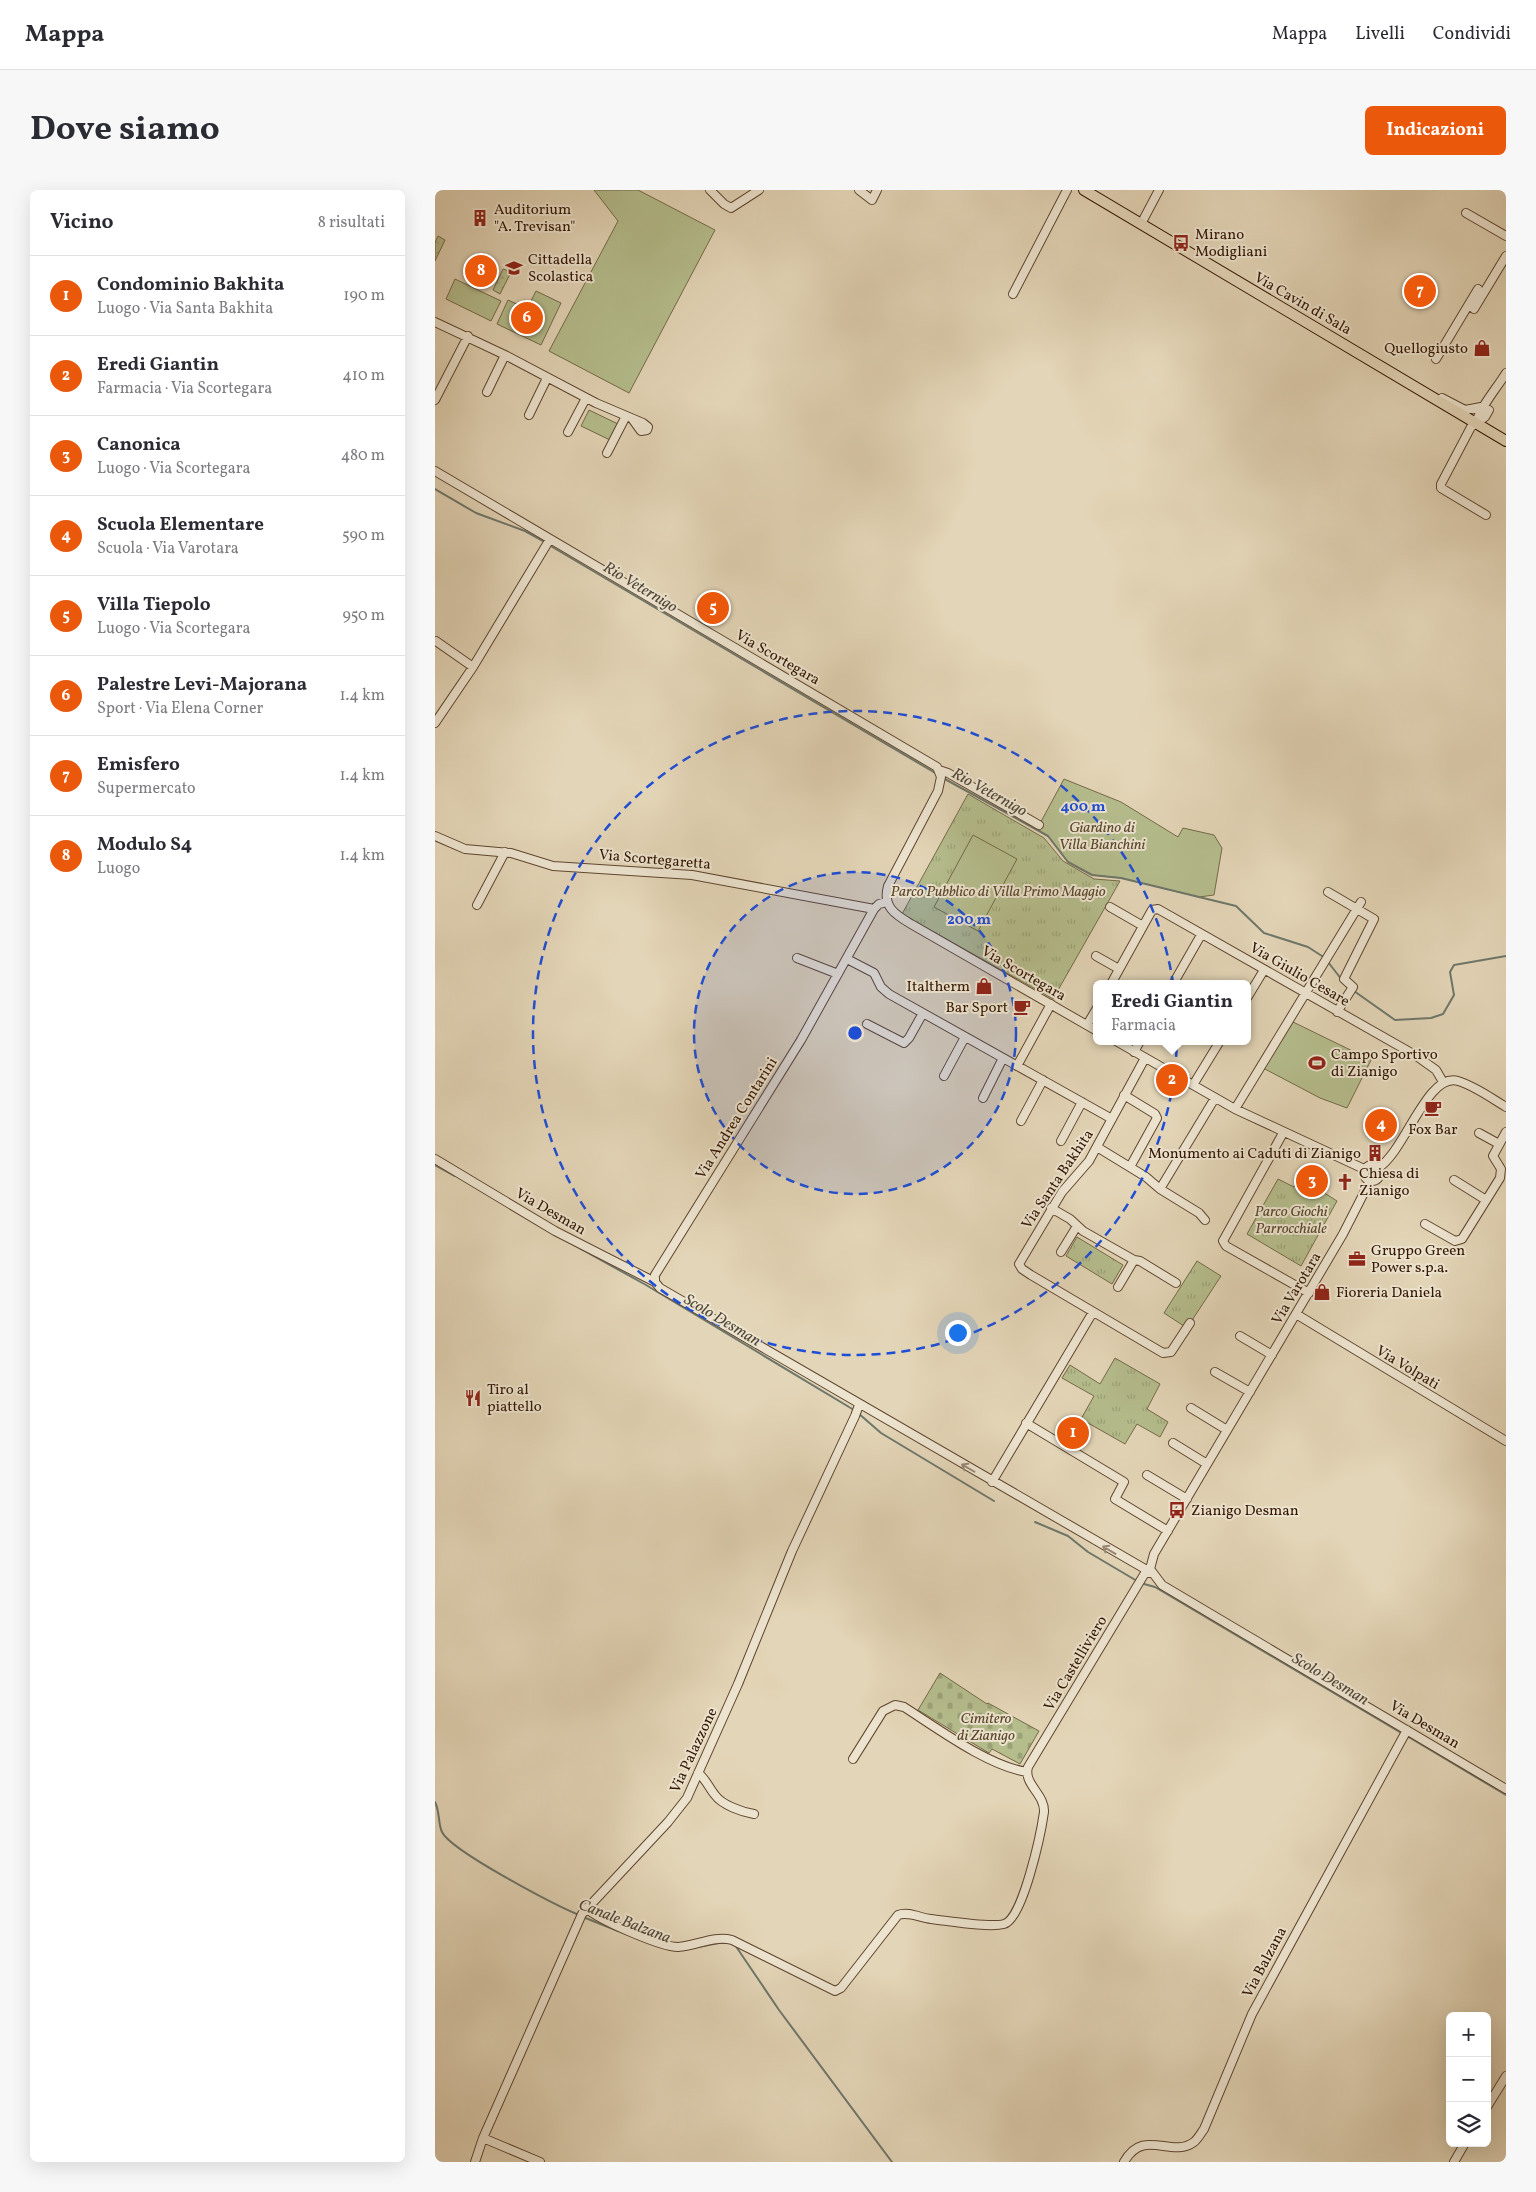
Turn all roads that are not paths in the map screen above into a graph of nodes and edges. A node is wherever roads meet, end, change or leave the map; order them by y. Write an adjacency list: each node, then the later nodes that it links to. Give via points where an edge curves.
1 (710, 190): 2 (street, via 731,208)
2 (759, 190)
3 (859, 190): 4 (street, via 872,200)
4 (877, 190)
5 (1067, 190): 13 (street)
6 (1084, 190): 9 (main road, Via Cavin di Sala)
7 (1159, 190): 9 (street)
8 (1466, 213): 10 (street)
9 (1141, 224): 22 (main road, Via Cavin di Sala)
10 (1506, 236)
11 (1506, 256): 14 (street)
12 (1479, 289): 18 (street)
13 (1013, 294)
14 (1474, 309)
15 (435, 322): 16 (street)
16 (468, 336): 17 (street); 24 (street)
17 (505, 355): 20 (street); 21 (street)
18 (1436, 359)
19 (1506, 373): 25 (street)
20 (547, 378): 23 (street); 26 (street)
21 (487, 392)
22 (1427, 394): 25 (street, via 1443,398 1465,410); 27 (main road, Via Cavin di Sala)
23 (586, 398): 28 (street); 31 (street, via 630,418)
24 (435, 400)
25 (1485, 409): 27 (street); 29 (street)
26 (529, 415)
27 (1476, 423): 29 (main road, Via Cavin di Sala); 33 (street, via 1471,427 1441,488)
28 (568, 432)
29 (1492, 432): 30 (main road, Via Cavin di Sala)
30 (1506, 441)
31 (607, 453)
32 (435, 471): 34 (street, Via Scortegara)
33 (1486, 515)
34 (550, 539): 36 (street); 38 (street, Via Scortegara, via 926,759)
35 (436, 642): 36 (street)
36 (473, 667): 37 (street)
37 (435, 723)
38 (940, 775): 39 (street, Via Scortegara, via 948,773); 43 (street, via 937,796 887,886)
39 (1039, 825)
40 (435, 836): 41 (street, Via Scortegaretta, via 465,850)
41 (505, 852): 44 (street); 47 (street, Via Scortegaretta, via 553,866 692,875)
42 (1327, 892): 45 (street)
43 (887, 902): 47 (street); 60 (street, Via Scortegara, via 901,917)
44 (477, 905)
45 (1359, 906): 59 (street); 61 (street, via 1374,918 1344,979 1351,989)
46 (1110, 907): 48 (street)
47 (874, 909): 52 (street, Via Andrea Contarini)
48 (1143, 926): 49 (street, Via Giulio Cesare, via 1152,910 1158,909); 53 (street)
49 (1201, 935): 54 (street, Via Giulio Cesare); 57 (street)
50 (1096, 956): 53 (street)
51 (797, 958): 55 (street)
52 (847, 959): 55 (street, Via Andrea Contarini); 62 (street, via 874,974 886,992)
53 (1119, 969): 56 (street)
54 (1264, 970): 58 (street); 59 (street, Via Giulio Cesare)
55 (838, 974): 107 (street, Via Andrea Contarini)
56 (1113, 980)
57 (1175, 980)
58 (1251, 991)
59 (1306, 993): 61 (street, Via Giulio Cesare); 84 (street)
60 (1051, 1004): 65 (street, Via Scortegara); 74 (street)
61 (1337, 1012): 77 (street, Via Giulio Cesare, via 1431,1066)
62 (923, 1013): 64 (street, via 904,1043); 67 (street)
63 (1093, 1015): 65 (street)
64 (867, 1024)
65 (1087, 1025): 66 (street, Via Scortegara)
66 (1093, 1029)
67 (965, 1036): 72 (street); 75 (street)
68 (1123, 1045): 71 (street)
69 (1138, 1045): 71 (street)
70 (1218, 1045): 78 (street)
71 (1134, 1052): 73 (street)
72 (1003, 1058): 74 (street); 80 (street)
73 (1145, 1058): 78 (street); 79 (street, Via Santa Bakhita)
74 (1017, 1066): 76 (street)
75 (944, 1076)
76 (1043, 1080): 82 (street); 86 (street)
77 (1443, 1082): 83 (street, via 1457,1080); 95 (street, via 1431,1094 1392,1156)
78 (1193, 1085): 81 (street)
79 (1125, 1095): 85 (street, Via Santa Bakhita); 94 (street, via 1157,1118)
80 (983, 1098)
81 (1215, 1098): 84 (street); 99 (street)
82 (1082, 1102): 85 (street); 90 (street)
83 (1506, 1107)
84 (1235, 1109): 87 (street)
85 (1112, 1119): 92 (street, Via Santa Bakhita)
86 (1021, 1121)
87 (1283, 1132): 96 (street); 110 (street, via 1223,1241 1226,1246)
88 (1506, 1132): 91 (street)
89 (1479, 1133): 91 (street)
90 (1061, 1141)
91 (1499, 1144): 100 (street, via 1493,1156 1501,1173)
92 (1097, 1147): 94 (street); 101 (street, Via Santa Bakhita)
93 (435, 1159): 107 (street, Via Desman, via 555,1231)
94 (1130, 1166): 99 (street)
95 (1379, 1168): 96 (street, via 1371,1164); 98 (street, via 1379,1177)
96 (1364, 1169): 98 (street, via 1364,1177)
97 (1453, 1180): 100 (street)
98 (1370, 1181): 110 (street, Via Varotara)
99 (1160, 1189): 102 (street)
100 (1486, 1200): 103 (street, via 1462,1239 1455,1241)
101 (1051, 1208): 104 (street); 111 (street, Via Santa Bakhita, via 1019,1264 1022,1270)
102 (1205, 1220)
103 (1425, 1224)
104 (1077, 1226): 105 (street); 106 (street)
105 (1061, 1252)
106 (1134, 1260): 108 (street); 109 (street)
107 (655, 1278): 119 (street, Via Desman, via 660,1288)
108 (1176, 1283)
109 (1118, 1287)
110 (1309, 1293): 112 (street, Via Varotara)
111 (1093, 1312): 113 (street, Via Santa Bakhita, via 1167,1354); 120 (street)
112 (1296, 1314): 115 (street, Via Varotara); 122 (street, Via Volpati)
113 (1190, 1323)
114 (1240, 1336): 115 (street)
115 (1272, 1354): 117 (street, Via Varotara)
116 (1215, 1372): 117 (street)
117 (1250, 1392): 121 (street, Via Varotara)
118 (1191, 1408): 121 (street)
119 (857, 1410): 126 (street, Via Desman, one-way to 119); 133 (street, Via Palazzone, via 792,1551 739,1684)
120 (1026, 1423): 126 (street); 128 (street, via 1124,1482 1115,1498)
121 (1227, 1430): 124 (street, Via Varotara)
122 (1506, 1441)
123 (1173, 1443): 124 (street)
124 (1207, 1464): 127 (street, Via Varotara)
125 (1147, 1475): 127 (street)
126 (992, 1482): 129 (street, Via Desman, one-way to 126)
127 (1187, 1499): 128 (street, Via Varotara)
128 (1168, 1530): 129 (street, Via Varotara, via 1152,1559)
129 (1151, 1573): 130 (street, Via Desman, via 1162,1585); 132 (street, Via Castelliviero, via 1145,1573)
130 (1405, 1733): 134 (street, Via Desman); 143 (street, Via Balzana, via 1252,2014 1204,2130 1195,2142 1185,2146 1155,2144 1136,2148)
131 (853, 1759): 132 (street, via 883,1711 895,1705 904,1707 962,1744 1012,1769)
132 (1027, 1772): 136 (street, via 1043,1802 1044,1812 1024,1895 1013,1919 995,1926 898,1915 838,1990 732,1940 675,1947)
133 (698, 1774): 135 (street, via 703,1776 716,1797); 136 (street, Via Palazzone, via 687,1798 668,1822)
134 (1506, 1789)
135 (754, 1814)
136 (582, 1913): 139 (street, Via Palazzone)
137 (1506, 2076): 138 (street)
138 (1490, 2102)
139 (483, 2138): 141 (street, Via Palazzone); 142 (street)
140 (1463, 2147): 144 (street)
141 (475, 2162)
142 (540, 2162)
143 (1124, 2162)
144 (1454, 2162)

